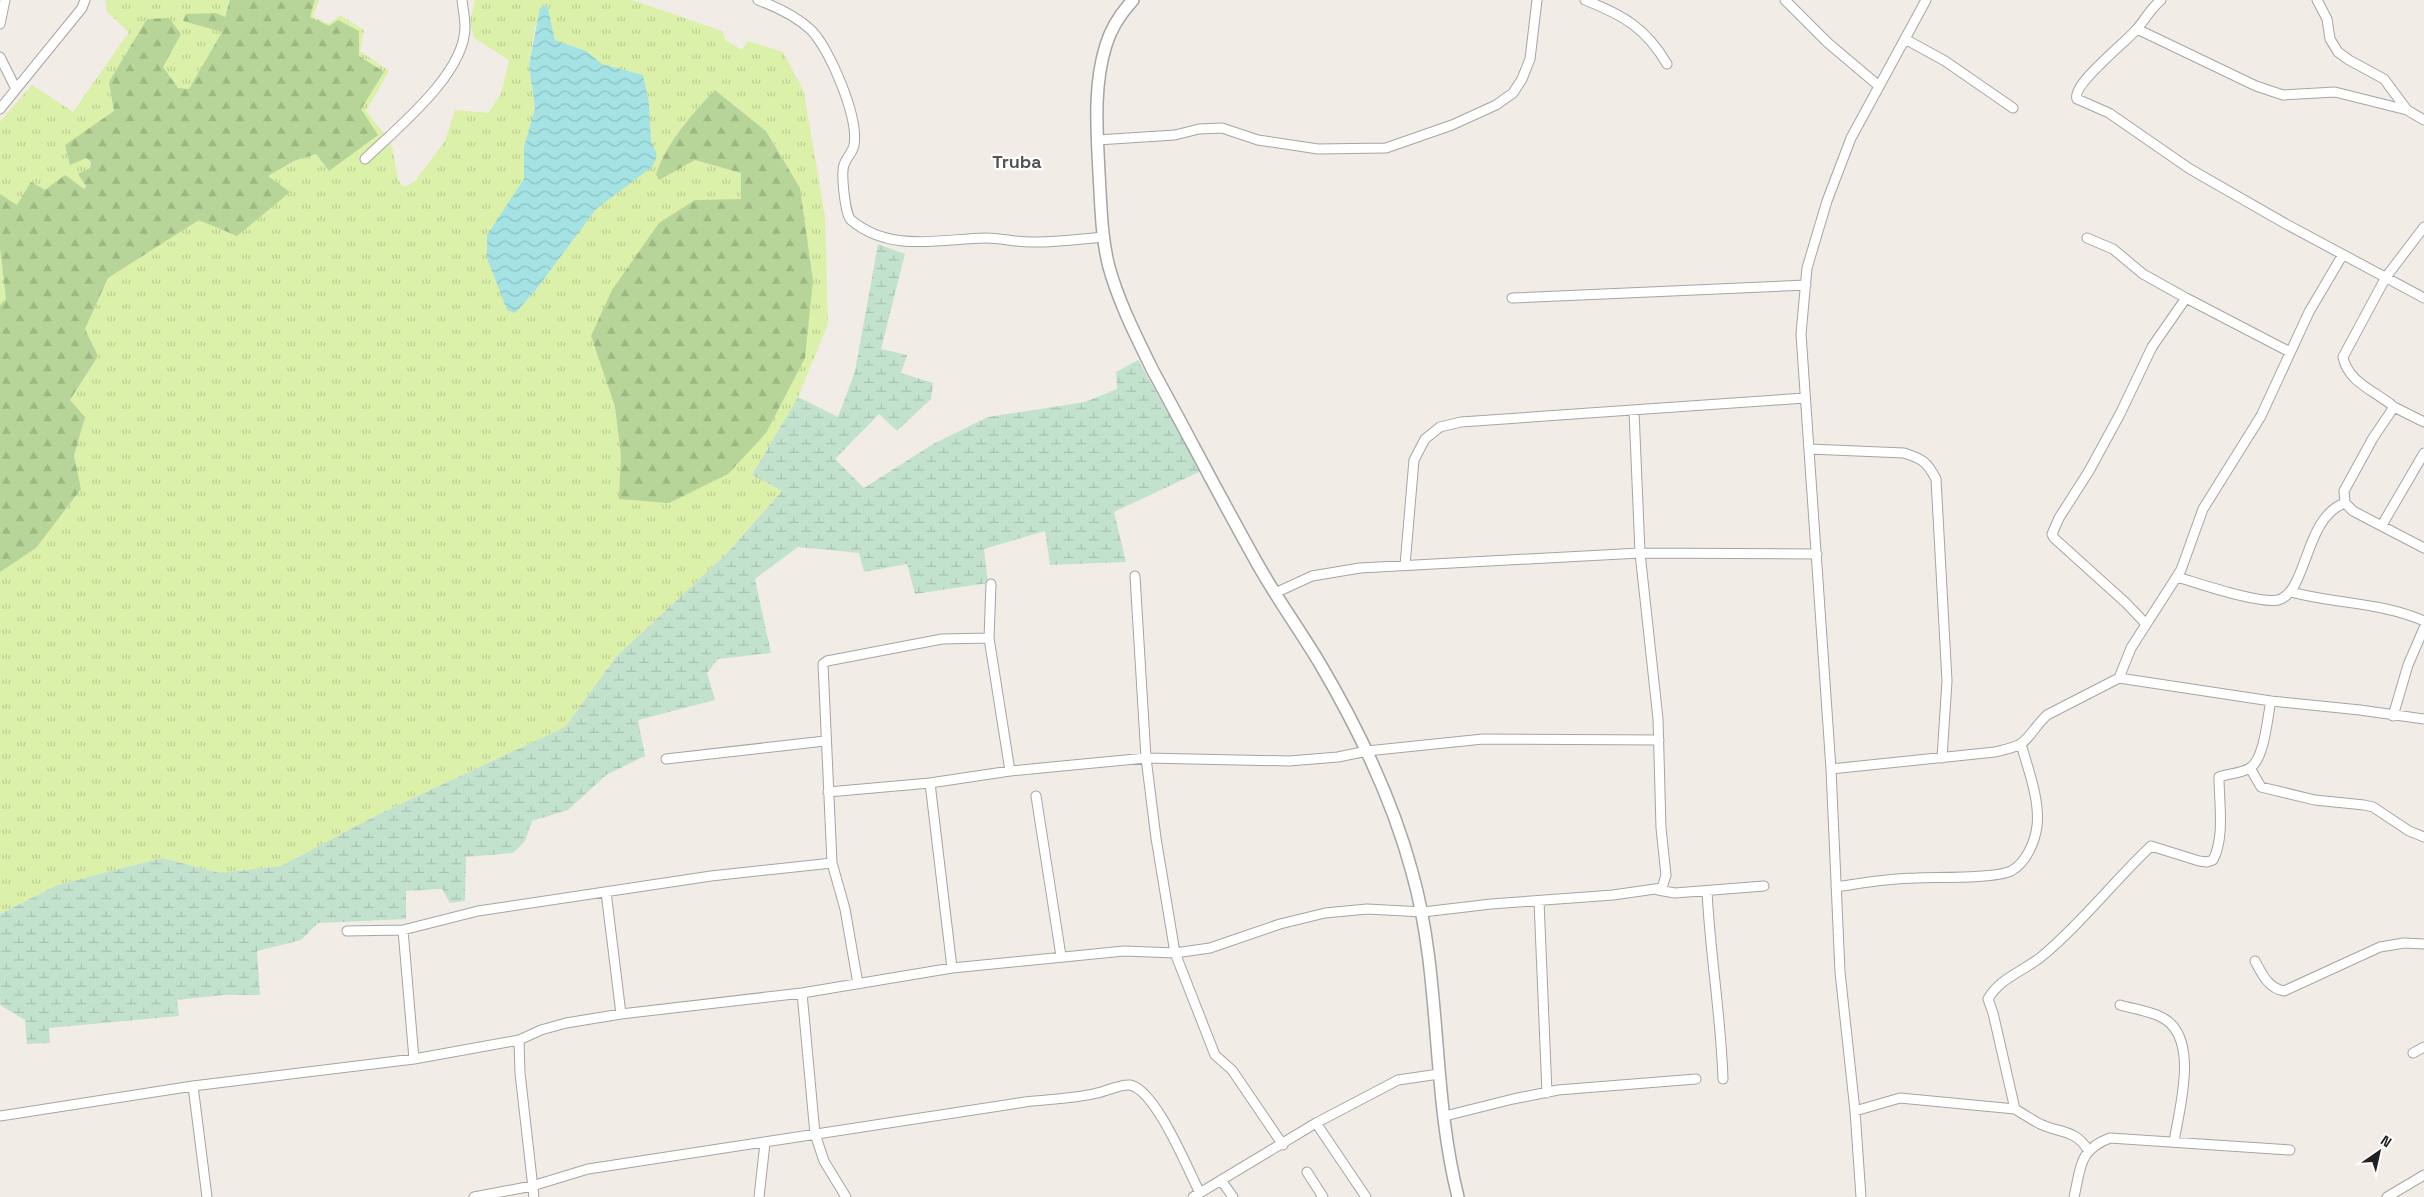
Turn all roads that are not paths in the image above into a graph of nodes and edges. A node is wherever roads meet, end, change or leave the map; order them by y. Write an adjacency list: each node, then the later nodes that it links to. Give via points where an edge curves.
1 (5, 0): 12 (street)
2 (85, 0): 18 (street, via 82,8)
3 (462, 0): 24 (street, via 465,28 455,64 429,98)
4 (758, 0): 26 (street, via 782,10 811,30 833,64 853,124 854,146 842,174 847,215 852,221 884,239 912,242 984,238 1036,242)
5 (1133, 0): 23 (street, via 1116,22 1106,43 1097,94)
6 (1537, 0): 23 (street, via 1530,58 1513,93 1496,105 1452,125 1386,148 1318,149 1258,140 1222,128)
7 (1585, 0): 16 (street, via 1630,20 1656,44)
8 (1785, 0): 17 (street, via 1828,43)
9 (1926, 0): 14 (street)
10 (2161, 0): 13 (street)
11 (2317, 0): 21 (street, via 2327,20 2330,39 2338,52 2384,78)
12 (0, 24)
13 (2137, 29): 21 (street, via 2256,86 2283,95 2335,92); 28 (street, via 2093,72 2077,92 2077,100 2109,114 2190,169)
14 (1905, 38): 17 (street); 19 (street)
15 (0, 57): 18 (street)
16 (1667, 64)
17 (1879, 86): 30 (street, via 1851,138 1831,192)
18 (16, 89): 20 (street)
19 (2013, 108)
20 (0, 109)
21 (2407, 110): 22 (street)
22 (2424, 120)
23 (1098, 140): 26 (street)
24 (365, 159)
25 (2424, 227): 29 (street)
26 (1103, 237): 51 (street, via 1110,269 1136,337)
27 (2086, 238): 32 (street, via 2113,249 2143,274)
28 (2342, 256): 29 (street); 34 (street)
29 (2386, 277): 33 (street); 36 (street, via 2343,357 2345,368 2354,378)
30 (1806, 285): 31 (street); 35 (street, via 1801,334)
31 (1512, 298)
32 (2186, 298): 34 (street); 53 (street, via 2152,347 2120,414 2052,534)
33 (2424, 298)
34 (2290, 352): 48 (street, via 2261,416 2203,509)
35 (1805, 398): 37 (street); 39 (street)
36 (2394, 407): 38 (street); 41 (street, via 2344,491)
37 (1634, 411): 44 (street); 46 (street, via 1461,422 1440,427 1425,439 1414,460)
38 (2424, 422)
39 (1809, 449): 45 (street); 65 (street, via 1904,453 1928,464 1936,478 1947,681)
40 (2424, 453): 42 (street)
41 (2345, 503): 42 (street, via 2353,511); 50 (street, via 2328,513 2314,536)
42 (2382, 525): 43 (street)
43 (2424, 548)
44 (1640, 553): 45 (street); 46 (street); 60 (street)
45 (1816, 554): 67 (street)
46 (1405, 564): 51 (street, via 1312,576)
47 (1134, 576): 64 (street)
48 (2177, 578): 50 (street, via 2258,599 2278,600); 53 (street)
49 (991, 584): 55 (street)
50 (2291, 592): 52 (street, via 2322,601 2389,608)
51 (1275, 593): 63 (street, via 1319,663)
52 (2424, 621)
53 (2146, 624): 56 (street, via 2131,648)
54 (2424, 628): 58 (street, via 2408,665)
55 (988, 638): 61 (street, via 942,639 827,660 823,664); 69 (street)
56 (2119, 678): 57 (street); 62 (street, via 2047,716)
57 (2270, 701): 58 (street); 68 (street, via 2262,746 2258,759)
58 (2393, 716): 59 (street)
59 (2424, 719)
60 (1659, 740): 63 (street, via 1484,739); 77 (street, via 1660,828 1666,875 1664,885)
61 (825, 741): 66 (street); 71 (street)
62 (2021, 744): 65 (street, via 1995,752); 76 (street, via 2034,795 2037,827 2028,853 2014,869 2002,873 1882,880)
63 (1367, 751): 64 (street, via 1289,761); 81 (street, via 1388,799)
64 (1146, 758): 69 (street); 85 (street)
65 (1942, 758): 67 (street)
66 (666, 759)
67 (1831, 768): 76 (street)
68 (2250, 768): 73 (street, via 2261,787 2315,800 2364,805); 102 (street, via 2219,777 2219,830 2213,860 2200,861 2151,846 2046,952 1993,990 1988,999)
69 (1010, 771): 70 (street)
70 (930, 783): 71 (street); 88 (street)
71 (828, 792): 74 (street)
72 (1036, 796): 86 (street)
73 (2424, 837)
74 (832, 863): 79 (street, via 711,876); 89 (street, via 845,909)
75 (1764, 886): 78 (street)
76 (1836, 887): 103 (street, via 1840,972)
77 (1658, 890): 78 (street, via 1675,893); 80 (street)
78 (1707, 891): 99 (street, via 1709,940 1722,1036)
79 (606, 892): 82 (street, via 478,911); 92 (street)
80 (1539, 901): 81 (street); 101 (street)
81 (1423, 912): 85 (street, via 1366,909 1325,914 1280,924 1210,948); 97 (street)
82 (403, 930): 83 (street); 96 (street)
83 (347, 931)
84 (2424, 944): 87 (street, via 2380,947 2284,992 2276,990 2266,980)
85 (1175, 953): 86 (street, via 1124,951); 110 (street, via 1215,1055 1232,1070)
86 (1061, 956): 88 (street)
87 (2255, 961)
88 (952, 968): 89 (street)
89 (858, 984): 90 (street)
90 (802, 993): 92 (street); 107 (street)
91 (2120, 1005): 108 (street, via 2162,1018 2174,1027 2182,1041 2186,1060)
92 (621, 1014): 93 (street, via 566,1023)
93 (519, 1040): 96 (street); 116 (street)
94 (2424, 1047): 95 (street)
95 (2413, 1053)
96 (414, 1059): 100 (street)
97 (1439, 1074): 105 (street); 106 (street, via 1398,1080)
98 (1696, 1079): 101 (street)
99 (1723, 1079)
100 (193, 1086): 104 (street); 118 (street)
101 (1546, 1092): 105 (street)
102 (2015, 1109): 103 (street, via 1900,1098); 111 (street, via 2041,1124 2069,1133 2082,1141)
103 (1855, 1110): 127 (street)
104 (0, 1116)
105 (1445, 1116): 126 (street)
106 (1316, 1124): 110 (street); 125 (street)
107 (815, 1134): 109 (street); 117 (street, via 1096,1094 1128,1085 1145,1094 1164,1119); 122 (street, via 824,1161)
108 (2174, 1142): 111 (street, via 2110,1138); 112 (street)
109 (765, 1143): 116 (street, via 588,1169); 121 (street)
110 (1283, 1145): 115 (street)
111 (2088, 1150): 128 (street)
112 (2290, 1150)
113 (1307, 1172): 124 (street)
114 (2424, 1175): 129 (street)
115 (1221, 1180): 117 (street); 123 (street)
116 (532, 1186): 119 (street); 120 (street)
117 (1196, 1195)
118 (207, 1197)
119 (474, 1197)
120 (534, 1197)
121 (759, 1197)
122 (846, 1197)
123 (1233, 1197)
124 (1323, 1197)
125 (1366, 1197)
126 (1458, 1197)
127 (1861, 1197)
128 (2074, 1197)
129 (2386, 1197)

